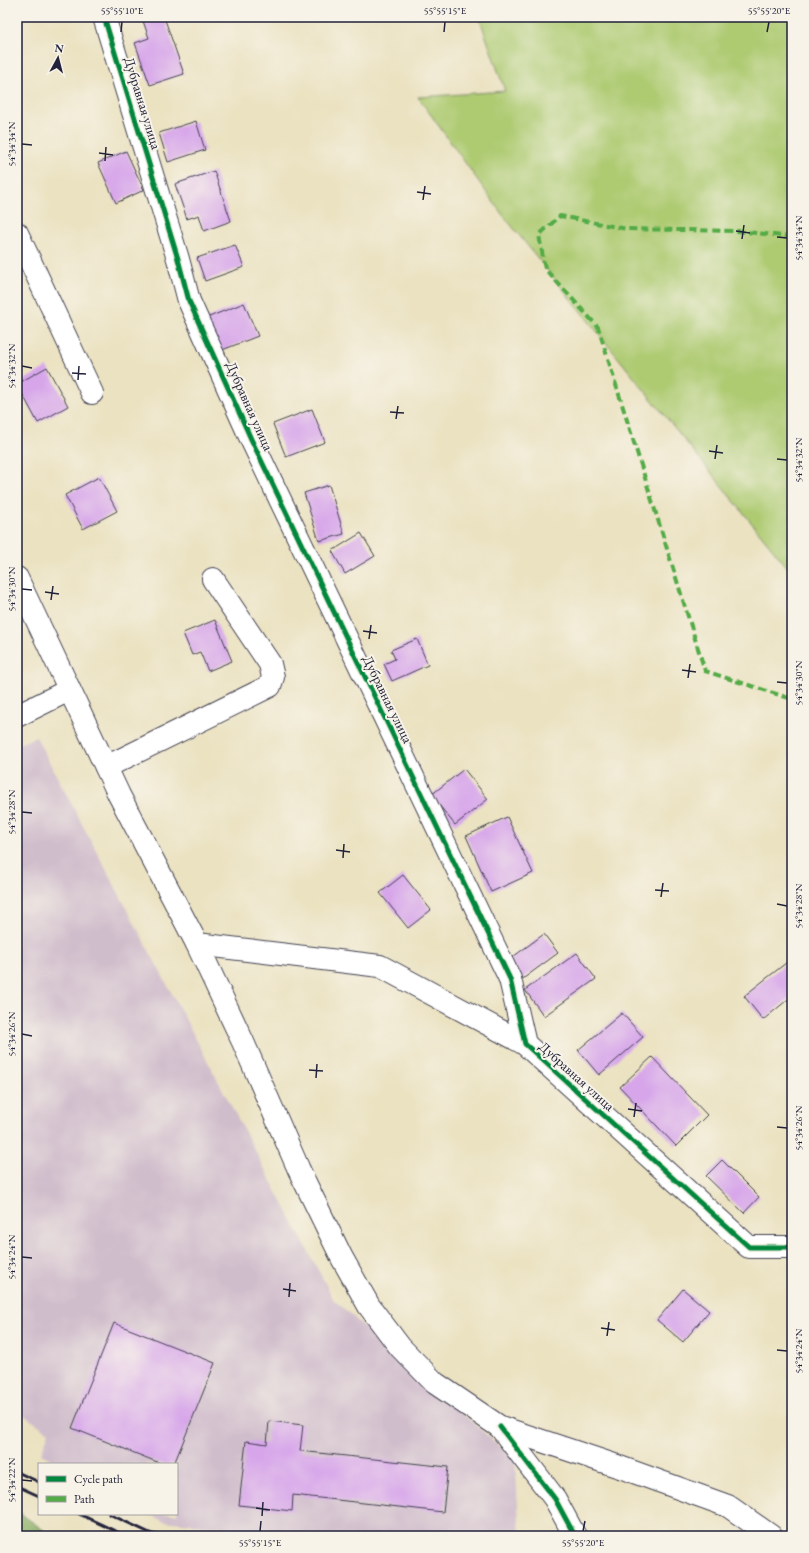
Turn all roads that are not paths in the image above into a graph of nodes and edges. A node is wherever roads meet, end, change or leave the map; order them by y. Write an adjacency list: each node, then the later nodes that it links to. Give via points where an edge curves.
1 (104, 17): 10 (street, Дубравная улица, via 189,301 254,446 510,979)
2 (17, 233): 3 (street)
3 (92, 393)
4 (17, 578): 6 (street)
5 (213, 579): 8 (street, via 270,664 273,677 270,686)
6 (70, 690): 7 (street); 8 (street)
7 (17, 716)
8 (106, 767): 9 (street)
9 (197, 944): 10 (street, via 380,966); 12 (street, via 299,1170 342,1258 369,1306 400,1347 435,1383)
10 (525, 1044): 11 (street, Дубравная улица, via 748,1247)
11 (792, 1247)
12 (500, 1427): 13 (street, via 555,1499); 14 (street, via 728,1506)
13 (575, 1536)
14 (771, 1536)

